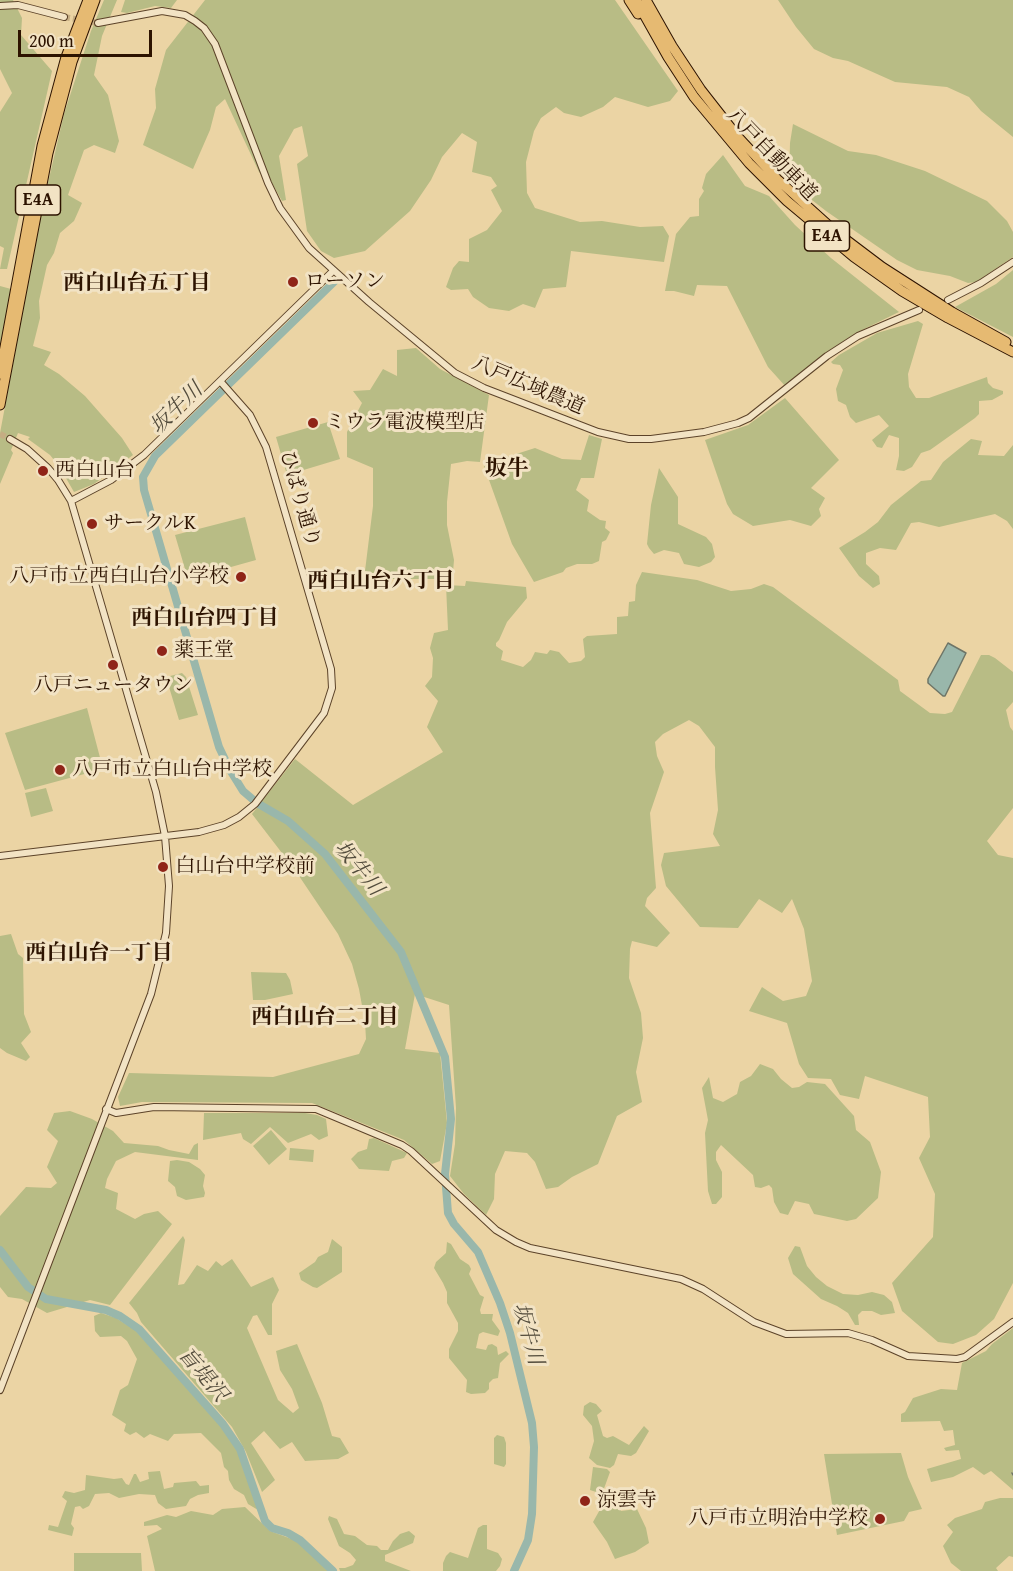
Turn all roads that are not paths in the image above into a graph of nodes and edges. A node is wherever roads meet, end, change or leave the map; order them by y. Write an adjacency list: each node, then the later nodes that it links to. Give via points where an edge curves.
1 (88, 0): 17 (highway, E4A, via 66,57 42,146)
2 (95, 0): 19 (highway, E4A, via 72,62 48,153)
3 (629, 0): 10 (highway)
4 (636, 0): 10 (highway, 八戸自動車道 / E4A)
5 (646, 0): 10 (highway, 八戸自動車道 / E4A)
6 (653, 0): 10 (highway)
7 (0, 6): 8 (street, via 18,5)
8 (64, 17)
9 (98, 23): 12 (street, 八戸広域農道, via 162,11 185,15 204,28 215,44 280,208 309,248)
10 (683, 72): 15 (highway, 八戸自動車道 / E4A, via 756,158 815,214 905,282); 16 (highway, 八戸自動車道 / E4A, via 711,119 749,163 824,233 902,291)
11 (1013, 262): 13 (street)
12 (333, 271): 14 (street, 八戸広域農道, via 455,373 598,432 629,439 704,432 738,423 858,336); 18 (street)
13 (948, 300)
14 (920, 310)
15 (1013, 345)
16 (1013, 352)
17 (0, 374)
18 (222, 382): 21 (street, via 135,462); 22 (street, ひばり通り, via 250,415 266,447 327,657 332,677 330,695 324,713 249,808 216,828)
19 (0, 405)
20 (10, 439): 21 (street, via 48,468)
21 (71, 501): 22 (street, via 156,792)
22 (165, 836): 23 (street, ひばり通り); 24 (street, via 168,908 162,953)
23 (0, 856)
24 (106, 1109): 25 (street, via 116,1113 154,1107 316,1109 402,1145 487,1222 516,1242 681,1279 754,1322 786,1334 848,1333 908,1356 948,1360 965,1357); 26 (street)
25 (1013, 1322)
26 (0, 1390)

